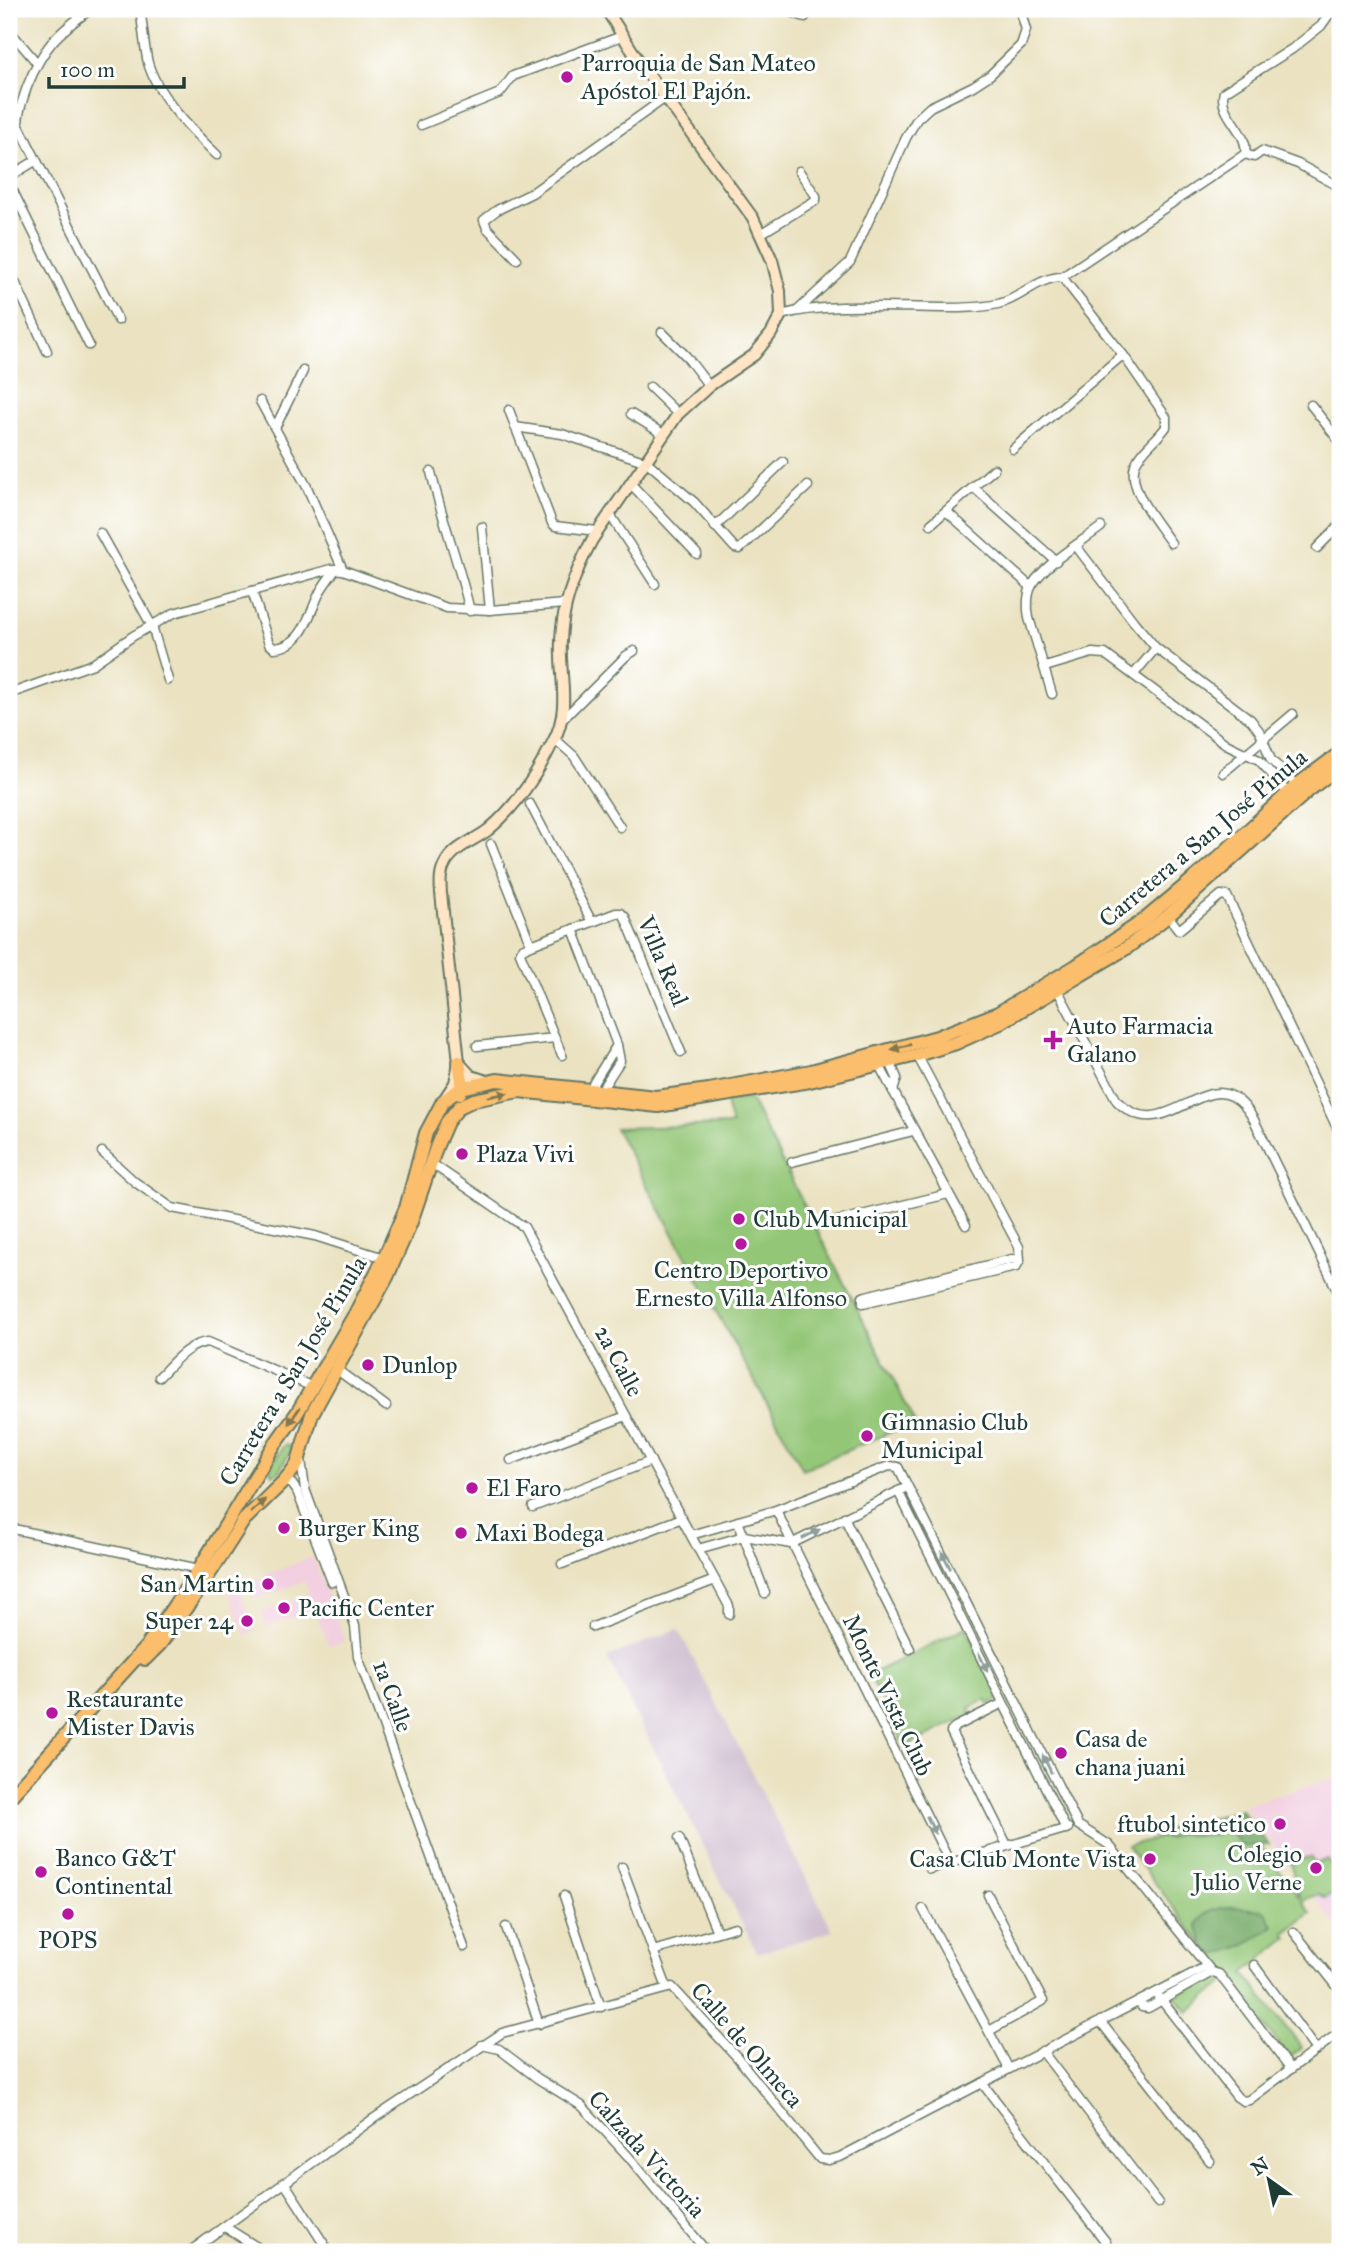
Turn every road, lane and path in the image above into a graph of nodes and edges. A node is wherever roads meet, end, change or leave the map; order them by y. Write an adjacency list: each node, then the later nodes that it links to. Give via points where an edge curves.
1 (91, 9): 10 (street, via 58,35)
2 (140, 9): 14 (street, via 149,65 160,87 176,112)
3 (606, 9): 9 (street)
4 (782, 9): 7 (street)
5 (1020, 9): 24 (street, via 1026,30 1021,45 990,75 917,119 849,262)
6 (1333, 9): 13 (street, via 1321,26 1292,49 1224,92 1223,101 1244,142)
7 (805, 16)
8 (9, 30): 10 (street)
9 (622, 36): 11 (street); 12 (street, via 513,76 500,93)
10 (37, 62): 15 (street, via 18,117)
11 (665, 98): 20 (street, via 743,203); 21 (street, via 532,193 484,219)
12 (421, 125)
13 (1245, 154): 19 (street, via 1254,157 1262,151 1284,157); 23 (street)
14 (217, 155)
15 (35, 160): 17 (street); 26 (street)
16 (799, 172): 20 (street, via 816,200)
17 (9, 177)
18 (9, 183): 28 (street)
19 (1340, 187)
20 (760, 234): 25 (street, via 777,276)
21 (517, 259)
22 (9, 269): 29 (street)
23 (1062, 277): 24 (street, via 1047,279 999,304); 30 (street)
24 (797, 310): 25 (street)
25 (781, 315): 32 (street, via 754,355)
26 (118, 320)
27 (662, 332): 32 (street)
28 (89, 345)
29 (47, 351)
30 (1124, 356): 43 (street); 60 (street, via 1166,416 1167,427 1141,456 1133,478)
31 (303, 371): 40 (street)
32 (709, 386): 38 (street)
33 (650, 387): 38 (street)
34 (260, 401): 40 (street)
35 (1311, 405): 42 (street)
36 (509, 410): 39 (street)
37 (631, 414): 41 (street)
38 (678, 414): 41 (street)
39 (515, 427): 45 (street, via 562,434); 58 (street, via 552,523)
40 (275, 428): 65 (street, via 307,487)
41 (663, 435): 45 (street)
42 (1340, 442)
43 (1013, 449)
44 (783, 462): 56 (street)
45 (647, 463): 48 (street); 56 (street, via 694,502)
46 (994, 469): 50 (street)
47 (431, 472): 71 (street)
48 (631, 483): 52 (street); 63 (street)
49 (808, 486): 56 (street, via 740,548)
50 (973, 487): 51 (street); 64 (street)
51 (946, 511): 53 (street); 67 (street)
52 (609, 513): 58 (street); 66 (street)
53 (931, 524)
54 (1340, 525): 62 (street)
55 (482, 527): 70 (street)
56 (715, 527)
57 (1101, 527): 61 (street)
58 (597, 531): 69 (street)
59 (100, 533): 72 (street)
60 (1171, 543)
61 (1076, 546): 64 (street); 73 (street)
62 (1317, 548)
63 (697, 554)
64 (1056, 561): 67 (street)
65 (339, 570): 68 (street); 68 (street, via 320,592 299,636 282,647 269,644); 71 (street, via 447,608)
66 (655, 584)
67 (1031, 587): 75 (street, via 1029,618)
68 (252, 591): 72 (street, via 174,613)
69 (565, 604): 70 (street); 81 (street, via 561,642)
70 (490, 610): 71 (street)
71 (470, 611)
72 (152, 626): 77 (street); 78 (street, via 93,664)
73 (1156, 648): 76 (street); 83 (street, via 1242,712)
74 (634, 651): 81 (street)
75 (1045, 667): 76 (street, via 1098,652); 79 (street)
76 (1134, 674): 85 (street)
77 (168, 680)
78 (9, 694)
79 (1052, 694)
80 (1293, 714): 83 (street)
81 (564, 718): 82 (street)
82 (555, 738): 90 (street, via 574,756); 102 (street, via 507,812 451,856 442,871)
83 (1261, 739): 85 (street); 88 (street)
84 (1340, 753): 88 (main road, Carretera a San José Pinula)
85 (1244, 754): 87 (street); 88 (street, via 1259,760)
86 (1340, 766): 92 (main road, Carretera a San José Pinula)
87 (1223, 773)
88 (1293, 790): 106 (main road, Carretera a San José Pinula, one-way to 106, via 1143,921 998,1013 937,1037 811,1071 656,1097)
89 (530, 804): 93 (street)
90 (620, 827)
91 (491, 844): 95 (street)
92 (1168, 916): 96 (main road, Carretera a San José Pinula, via 1128,947); 110 (street, via 1179,930 1221,895 1227,896)
93 (593, 922): 94 (street, Villa Real); 99 (street, Villa Real, via 616,913 625,917)
94 (573, 929): 95 (street, Villa Real); 106 (street, via 618,1045 620,1061)
95 (531, 945): 97 (street, via 520,953)
96 (1057, 989): 101 (main road, Carretera a San José Pinula, via 998,1024); 120 (street, via 1117,1101 1127,1111 1158,1117 1213,1093 1226,1094 1244,1105)
97 (555, 1038): 98 (street); 100 (street)
98 (477, 1046)
99 (681, 1052)
100 (562, 1055)
101 (917, 1055): 103 (main road, Carretera a San José Pinula); 119 (street, via 1019,1247 1020,1260)
102 (460, 1063): 104 (street, via 471,1076); 105 (main road); 108 (street, via 455,1083)
103 (888, 1066): 107 (street, via 886,1080); 107 (street, via 897,1078); 111 (main road, Carretera a San José Pinula, one-way to 103, via 459,1107 496,1095 519,1091 659,1106)
104 (487, 1081): 105 (main road, Carretera a San José Pinula); 106 (main road, Carretera a San José Pinula)
105 (462, 1088): 108 (main road, Carretera a San José Pinula); 111 (main road, via 435,1133)
106 (595, 1091)
107 (893, 1091): 109 (street)
108 (443, 1101): 114 (main road, Carretera a San José Pinula, via 426,1133)
109 (913, 1131): 113 (street); 115 (street)
110 (1340, 1134)
111 (437, 1145): 114 (main road, Carretera a San José Pinula)
112 (102, 1152): 118 (street, via 172,1208 315,1236)
113 (792, 1162)
114 (425, 1169): 118 (main road, Carretera a San José Pinula); 121 (main road, Carretera a San José Pinula, via 411,1222 387,1277); 125 (street, 2a Calle, via 524,1227)
115 (948, 1194): 116 (street); 117 (street)
116 (821, 1224)
117 (966, 1225)
118 (384, 1258): 123 (main road, Carretera a San José Pinula)
119 (916, 1288): 119 (street, via 866,1296 862,1300 866,1304)
120 (1340, 1296)
121 (336, 1369): 124 (street); 127 (main road, Carretera a San José Pinula, via 312,1414)
122 (159, 1377): 123 (street, via 182,1354 208,1342)
123 (313, 1387): 126 (main road, Carretera a San José Pinula, one-way to 126)
124 (386, 1406)
125 (626, 1416): 128 (street); 129 (street, 2a Calle)
126 (277, 1441): 127 (main road, via 292,1442); 130 (main road, Carretera a San José Pinula)
127 (301, 1456): 131 (main road, Carretera a San José Pinula); 172 (street, 1a Calle, via 305,1489 355,1626 358,1657)
128 (510, 1460)
129 (650, 1461): 134 (street); 137 (street, 2a Calle)
130 (261, 1467): 131 (main road, via 268,1480); 145 (main road, Carretera a San José Pinula)
131 (284, 1481): 147 (street, via 297,1491); 153 (main road, Carretera a San José Pinula, one-way to 131, via 244,1520)
132 (909, 1486): 133 (street); 135 (street, via 900,1468 891,1465); 150 (street, one-way to 132)
133 (898, 1491): 136 (street); 152 (street)
134 (533, 1507)
135 (776, 1510): 138 (street); 142 (street, Monte Vista Club)
136 (844, 1517): 142 (street, one-way to 136); 154 (street, Monte Vista Club)
137 (682, 1518): 140 (street, 2a Calle); 144 (street)
138 (738, 1521): 140 (street); 141 (street)
139 (9, 1528): 145 (street)
140 (691, 1535): 143 (street, 2a Calle)
141 (744, 1536): 142 (street); 143 (street); 148 (street)
142 (791, 1544): 162 (street, Monte Vista Club, one-way to 162)
143 (698, 1549): 146 (street, 2a Calle)
144 (562, 1564)
145 (199, 1569): 153 (main road, via 201,1576 165,1628); 156 (main road, Carretera a San José Pinula, via 146,1647)
146 (715, 1580): 149 (street, 2a Calle); 151 (street)
147 (332, 1581)
148 (765, 1593)
149 (729, 1614)
150 (977, 1622): 152 (street); 158 (street, one-way to 150)
151 (593, 1626)
152 (966, 1627): 155 (street, one-way to 155)
153 (165, 1636): 157 (main road, Carretera a San José Pinula)
154 (910, 1649)
155 (1003, 1703): 159 (street); 161 (street, Monte Vista Club, via 951,1732)
156 (9, 1798)
157 (9, 1810)
158 (1077, 1825): 159 (street); 175 (street, via 1109,1845)
159 (1066, 1829): 161 (street)
160 (679, 1838): 170 (street)
161 (1007, 1845): 162 (street)
162 (950, 1863): 164 (street)
163 (622, 1867): 173 (street)
164 (930, 1869)
165 (988, 1895): 184 (street, via 1042,2001)
166 (564, 1896): 180 (street)
167 (923, 1909): 184 (street)
168 (506, 1927): 183 (street)
169 (735, 1927): 170 (street)
170 (717, 1932): 173 (street)
171 (1294, 1932): 177 (street)
172 (464, 1947)
173 (653, 1951): 176 (street)
174 (1254, 1965): 187 (street)
175 (1209, 1969): 178 (street); 179 (street); 190 (street, via 1219,1974)
176 (667, 1988): 180 (street, Calle de Olmeca); 191 (street, Calle de Olmeca, via 672,1987 737,2057 820,2159 840,2157)
177 (1340, 1990)
178 (1156, 1993): 179 (street); 181 (street)
179 (1162, 2001): 181 (street, via 1148,2008); 190 (street, via 1241,2100 1250,2100)
180 (600, 2002): 183 (street, Calle de Olmeca)
181 (1135, 2004): 182 (street, Calle de Olmeca)
182 (1100, 2021): 188 (street, Calle de Olmeca); 192 (street)
183 (539, 2024): 186 (street, Calle de Olmeca)
184 (989, 2031): 189 (street)
185 (1340, 2032): 187 (street)
186 (482, 2045): 193 (street, Calle de Olmeca); 200 (street, Calzada Victoria, via 499,2049 590,2113)
187 (1316, 2050): 190 (street)
188 (1042, 2051): 189 (street, Calle de Olmeca); 194 (street)
189 (1009, 2069): 191 (street, Calle de Olmeca)
190 (1290, 2069)
191 (982, 2083): 196 (street)
192 (1210, 2161)
193 (284, 2182): 195 (street, Calle de Olmeca); 199 (street)
194 (1158, 2203)
195 (225, 2227): 197 (street, Calle de Olmeca); 198 (street)
196 (1106, 2242)
197 (189, 2252)
198 (265, 2252)
199 (329, 2252)
200 (707, 2252)

